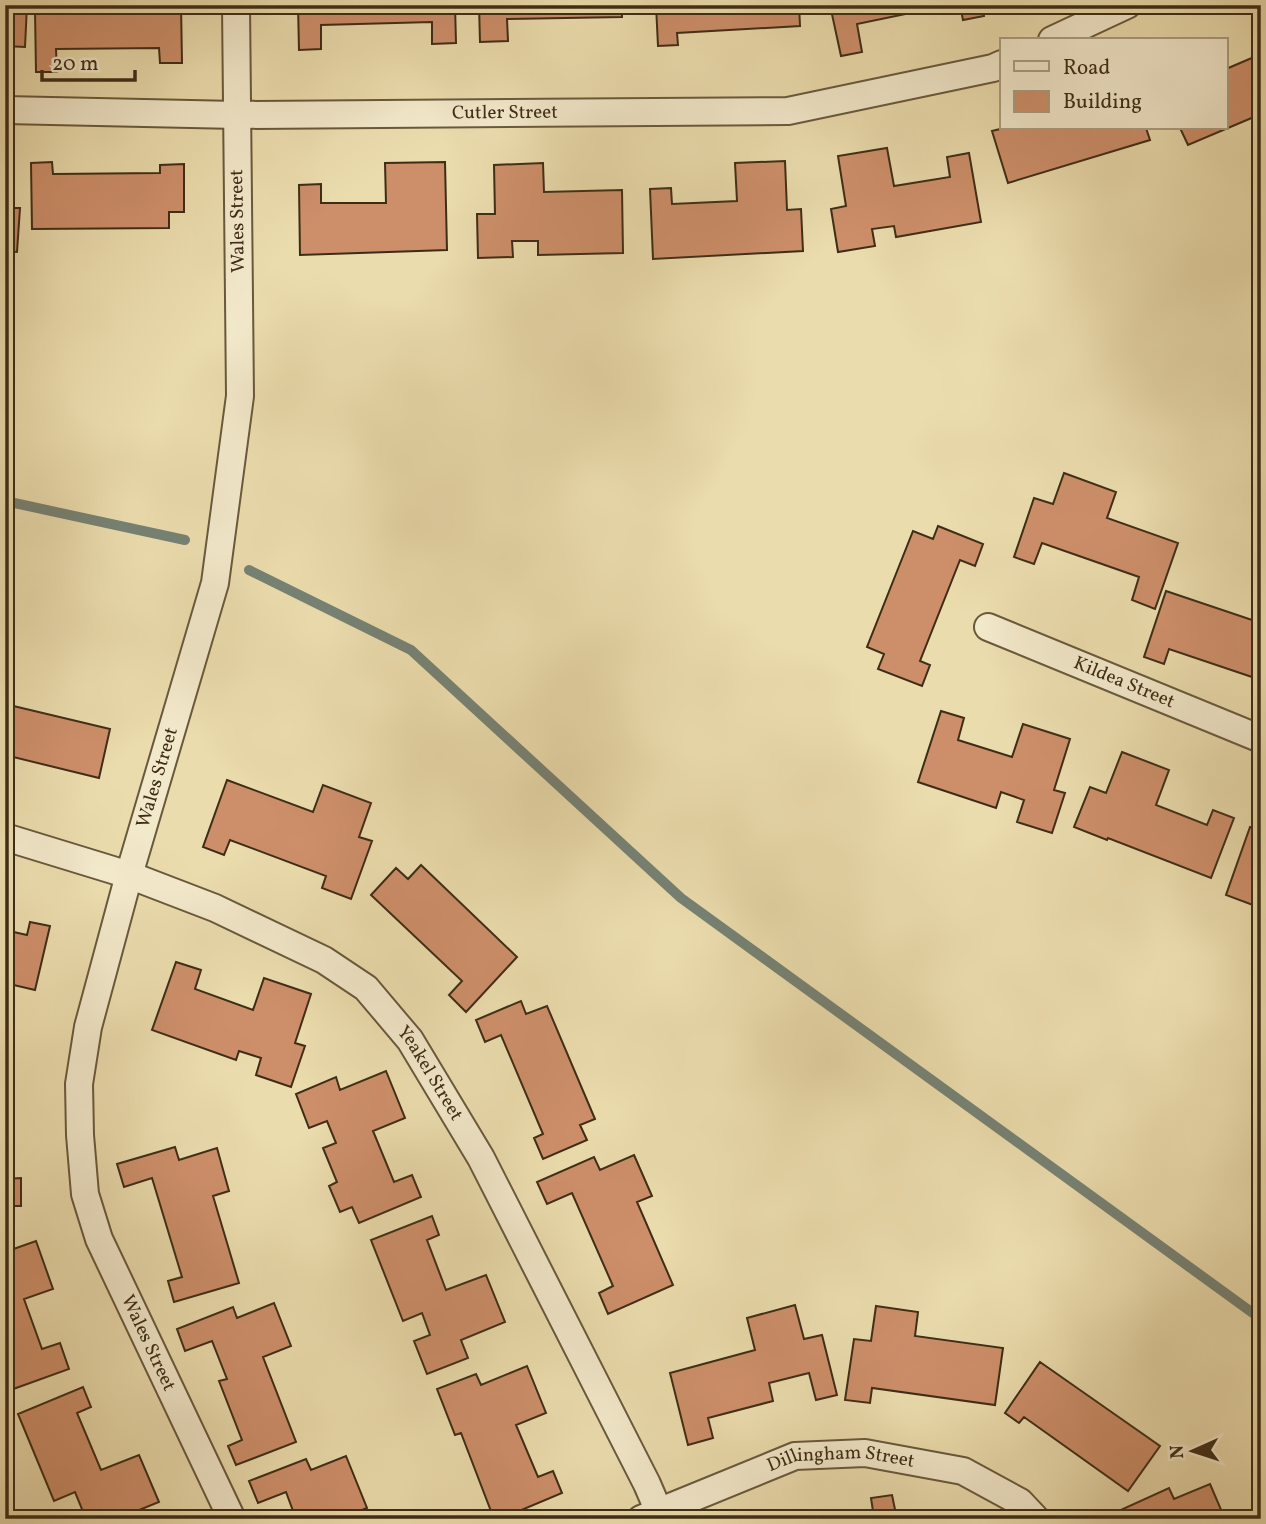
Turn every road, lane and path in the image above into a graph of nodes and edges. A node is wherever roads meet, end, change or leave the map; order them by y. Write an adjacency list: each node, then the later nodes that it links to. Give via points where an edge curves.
1 (236, 5): 6 (street, Wales Street)
2 (1127, 5): 3 (street)
3 (1056, 38)
4 (1000, 65): 6 (street, Cutler Street, via 788,111)
5 (5, 110): 6 (street, Cutler Street)
6 (237, 116): 10 (street, Wales Street, via 240,396 215,583)
7 (988, 627): 8 (street, Kildea Street)
8 (1261, 739)
9 (5, 837): 10 (street, Yeakel Street)
10 (129, 875): 11 (street, Yeakel Street, via 215,908 324,960 366,988 410,1040 481,1158 647,1484); 12 (street, Wales Street, via 88,1027 79,1084 85,1194 99,1239)
11 (654, 1516): 13 (street, Dillingham Street, via 795,1456 865,1452 963,1471 1020,1502)
12 (232, 1519)
13 (1036, 1519)

